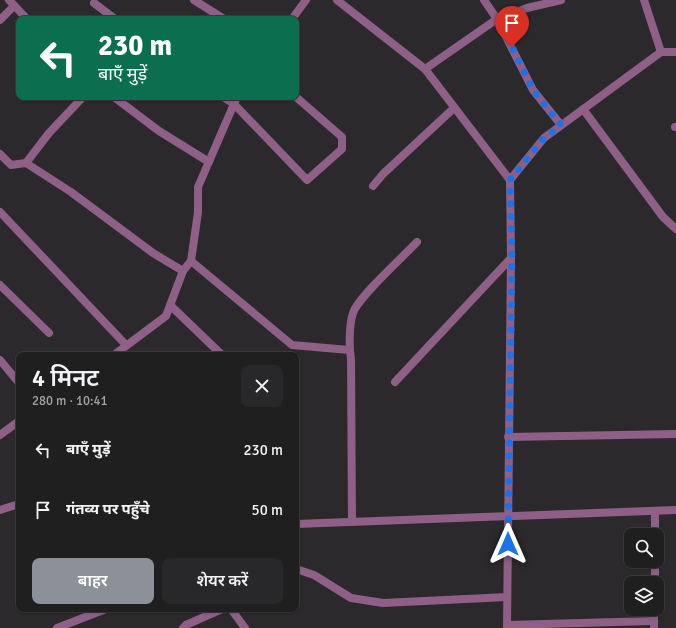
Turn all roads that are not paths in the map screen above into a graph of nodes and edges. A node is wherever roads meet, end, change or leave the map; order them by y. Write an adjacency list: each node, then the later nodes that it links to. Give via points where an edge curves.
1 (194, 0): 11 (street)
2 (306, 0): 12 (street)
3 (338, 0): 17 (street)
4 (484, 0): 13 (street)
5 (561, 0): 13 (street, via 526,8)
6 (644, 0): 15 (street)
7 (12, 3): 9 (street); 14 (street)
8 (94, 3): 10 (street)
9 (24, 16)
10 (111, 16)
11 (219, 16)
12 (294, 16)
13 (497, 19): 17 (street); 24 (street, via 533,90)
14 (0, 20)
15 (661, 52): 16 (street); 23 (street)
16 (676, 52)
17 (425, 69): 22 (street)
18 (80, 100): 27 (street, via 49,133)
19 (118, 100): 26 (street, via 159,131)
20 (299, 100): 21 (street, via 342,137 342,149 307,180)
21 (236, 101): 26 (street)
22 (454, 108): 28 (street); 29 (street)
23 (584, 109): 24 (street); 31 (street, via 663,217)
24 (561, 125): 28 (street, via 544,138)
25 (0, 154): 27 (street, via 11,165)
26 (209, 162): 34 (street, via 198,187 198,212)
27 (26, 163): 35 (street)
28 (510, 180): 33 (street)
29 (373, 186)
30 (0, 212): 39 (street)
31 (676, 229)
32 (417, 242): 40 (street, via 363,297 353,313)
33 (512, 258): 45 (street); 49 (street)
34 (191, 261): 35 (street); 40 (street, via 292,345)
35 (182, 271): 37 (street)
36 (0, 285): 38 (street)
37 (170, 305): 39 (street, via 166,316); 42 (street)
38 (49, 333)
39 (126, 345): 41 (street)
40 (349, 350): 55 (street)
41 (118, 352)
42 (219, 352)
43 (0, 360): 44 (street)
44 (16, 379)
45 (396, 382)
46 (16, 423): 47 (street)
47 (0, 434)
48 (676, 434): 49 (street)
49 (508, 437): 54 (street)
50 (16, 505): 51 (street)
51 (0, 510)
52 (676, 510): 53 (street)
53 (655, 511): 54 (street); 57 (street)
54 (508, 517): 55 (street); 59 (street)
55 (352, 522): 56 (street)
56 (299, 524)
57 (655, 528)
58 (299, 570): 59 (street, via 314,575 351,598 383,603)
59 (507, 597): 64 (street)
60 (91, 612): 65 (street)
61 (215, 612): 66 (street)
62 (233, 612): 67 (street)
63 (654, 625): 64 (street)
64 (507, 626)
65 (57, 628)
66 (183, 628)
67 (245, 628)

